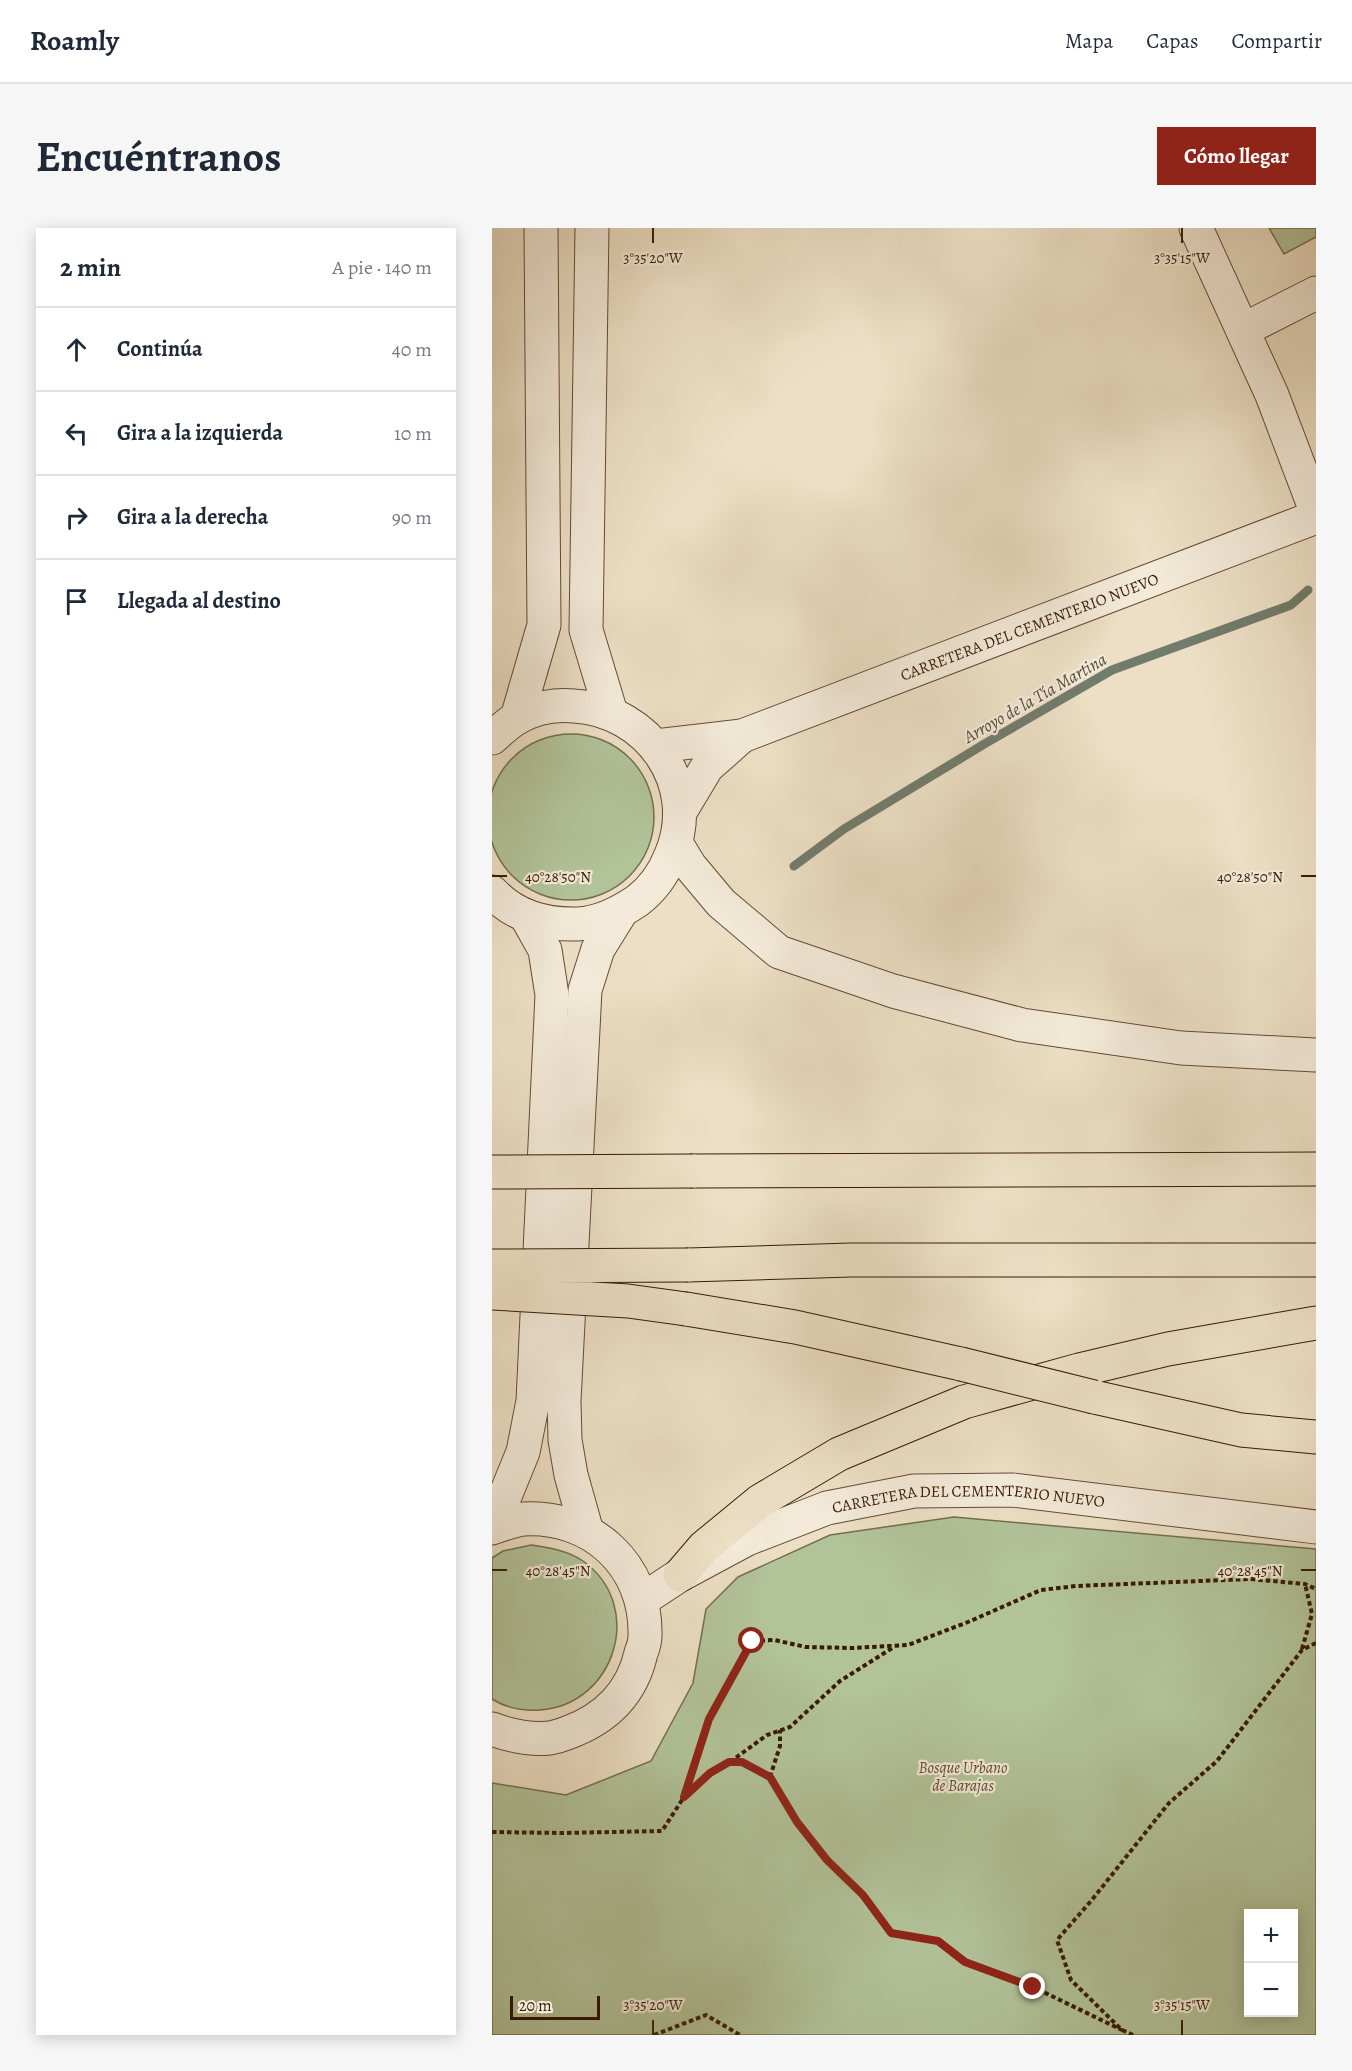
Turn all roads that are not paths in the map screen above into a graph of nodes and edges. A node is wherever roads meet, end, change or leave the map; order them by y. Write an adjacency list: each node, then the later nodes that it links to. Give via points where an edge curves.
1 (541, 228): 9 (street, via 544,625)
2 (592, 228): 8 (street, via 586,630)
3 (1196, 228): 5 (street)
4 (1316, 293): 5 (street)
5 (1243, 330): 6 (street)
6 (1316, 511)
7 (1316, 517): 10 (street, CARRETERA DEL CEMENTERIO NUEVO)
8 (611, 713): 9 (street, via 563,705); 12 (street, via 635,726)
9 (517, 718): 11 (street)
10 (742, 736): 12 (street, CARRETERA DEL CEMENTERIO NUEVO); 13 (street, CARRETERA DEL CEMENTERIO NUEVO, via 707,767)
11 (492, 738)
12 (656, 746): 13 (street, via 677,788)
13 (678, 828): 15 (street, CARRETERA DEL CEMENTERIO NUEVO, via 664,871 645,895); 17 (street, via 690,866 720,903 779,952 893,991 1022,1025 1181,1048)
14 (492, 892): 16 (street)
15 (621, 912): 16 (street, via 590,923 558,924); 28 (street, via 598,949 585,990 564,1401 571,1475)
16 (526, 916): 25 (street, via 545,950 552,995 533,1401 523,1452)
17 (1316, 1055)
18 (1316, 1169): 19 (highway, bridge)
19 (492, 1172)
20 (1316, 1260): 21 (highway, bridge, via 851,1260)
21 (492, 1266)
22 (492, 1293): 24 (highway, bridge, via 628,1301 795,1327 1241,1430)
23 (1316, 1323): 29 (highway, via 1168,1349 964,1402 839,1454 760,1501 705,1547)
24 (1316, 1437)
25 (492, 1522)
26 (1316, 1527): 29 (street, CARRETERA DEL CEMENTERIO NUEVO, via 1013,1490 914,1491 827,1508 747,1539)
27 (492, 1528): 28 (street, via 521,1519 555,1520)
28 (587, 1532): 30 (street, via 622,1560)
29 (680, 1575): 30 (street, CARRETERA DEL CEMENTERIO NUEVO)
30 (642, 1600): 31 (street, via 645,1637 637,1673 616,1704 587,1726 552,1738 514,1737)
31 (492, 1729)

